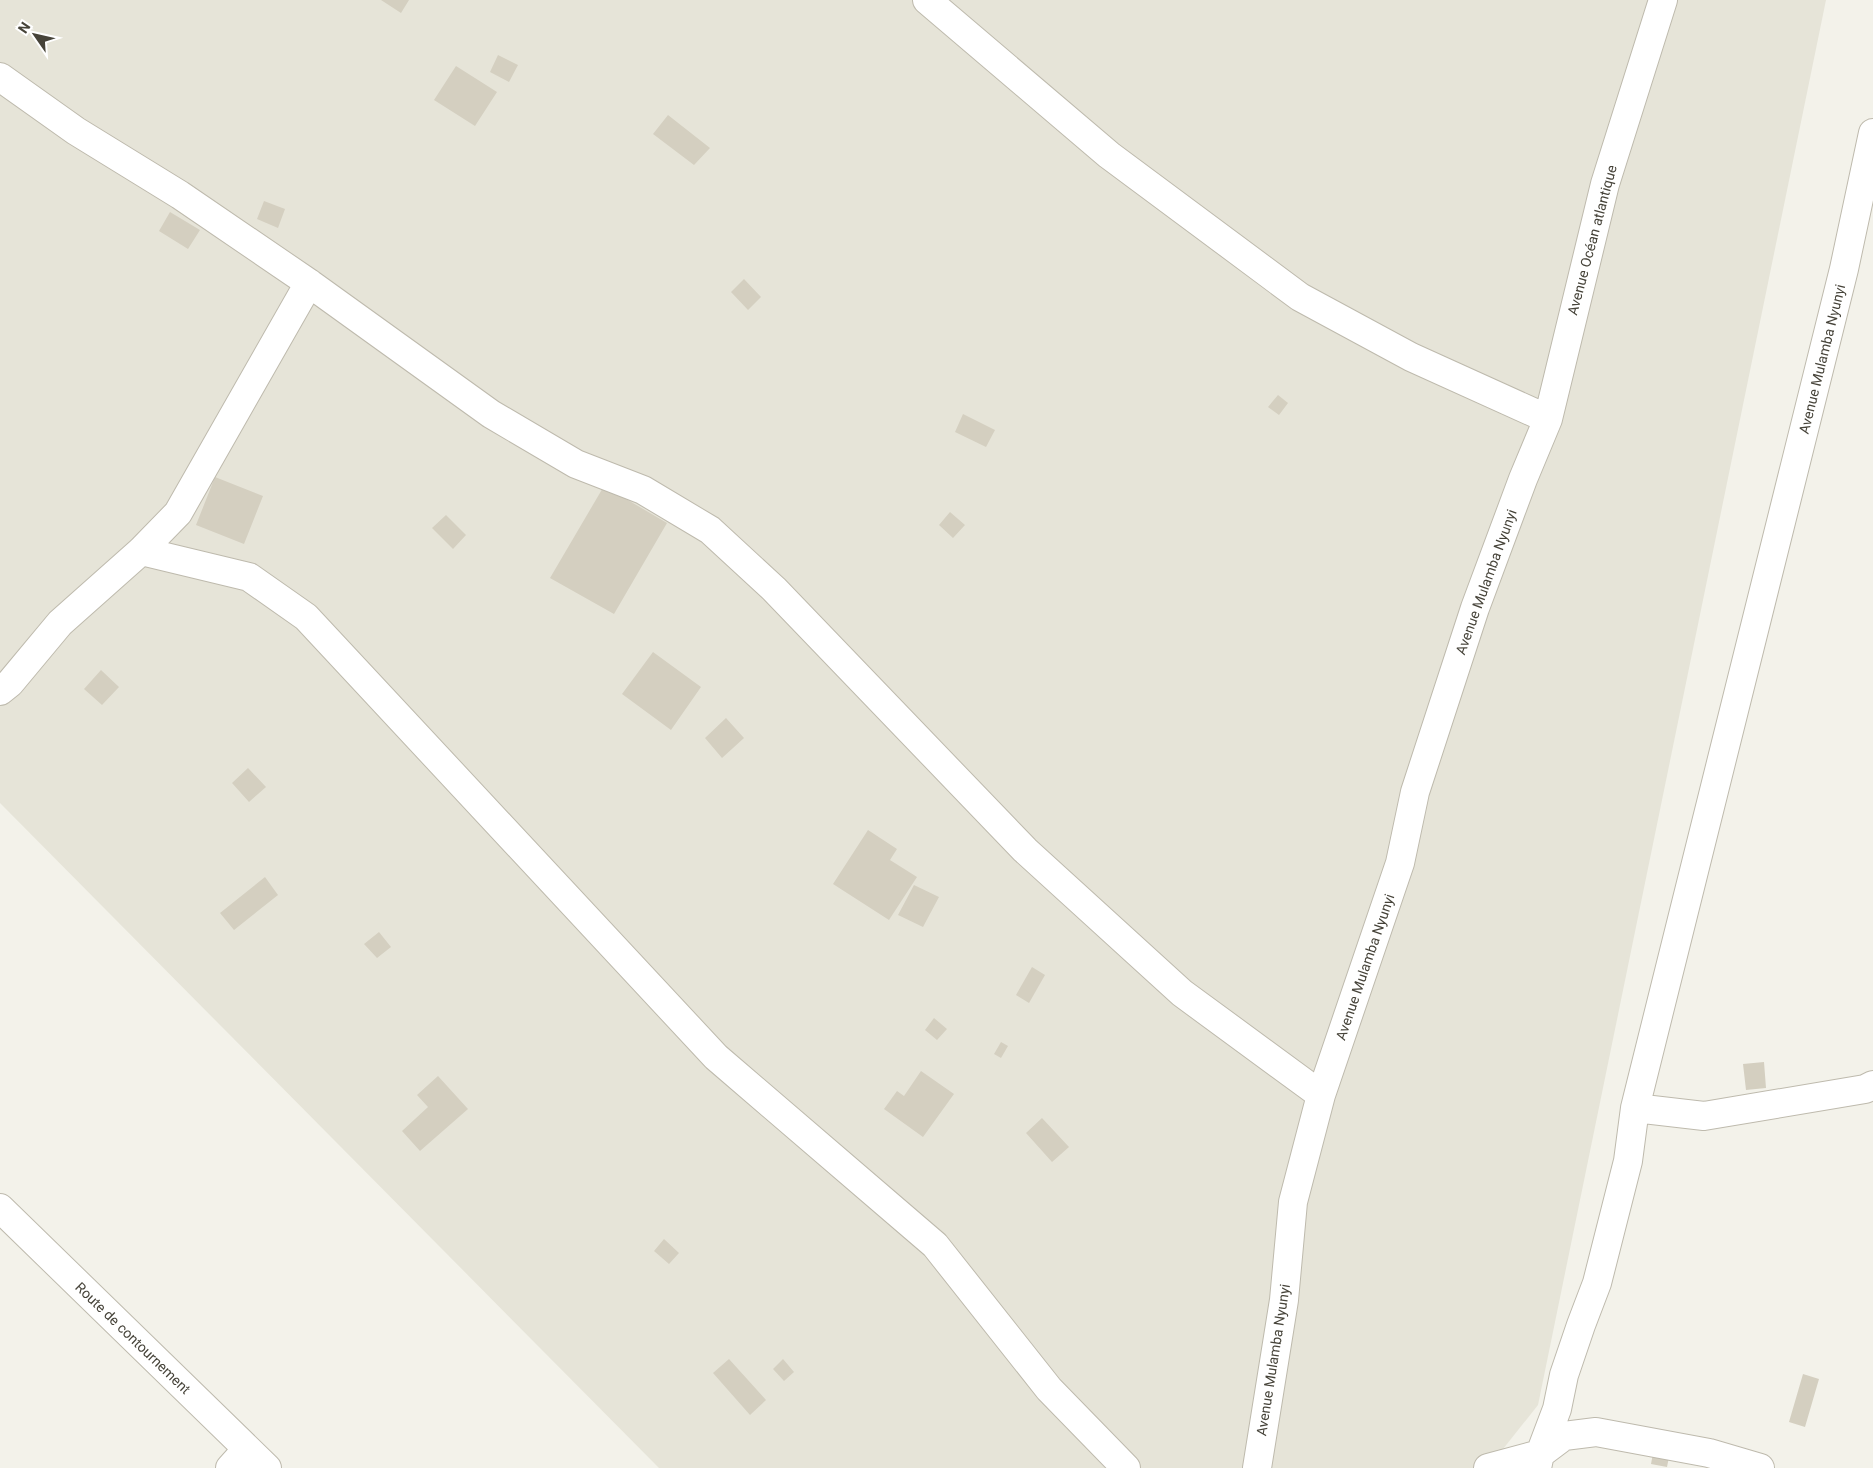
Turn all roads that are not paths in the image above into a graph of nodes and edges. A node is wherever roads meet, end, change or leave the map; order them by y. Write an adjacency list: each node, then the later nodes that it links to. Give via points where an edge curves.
1 (928, 0): 6 (street, via 1109,155 1300,297 1411,357)
2 (1663, 0): 6 (street, Avenue Océan atlantique, via 1606,184)
3 (0, 78): 5 (street)
4 (1873, 132): 12 (street, Avenue Mulamba Nyunyi, via 1844,269)
5 (309, 283): 8 (street, via 178,513); 11 (street, via 491,414 576,464 643,490 710,530 774,589 1025,850 1182,993)
6 (1548, 419): 7 (street, Avenue Océan atlantique)
7 (1523, 479): 11 (street, Avenue Mulamba Nyunyi, via 1448,688 1414,792 1400,864)
8 (141, 550): 9 (street, via 60,623); 17 (street, via 250,576 306,617 716,1057 935,1244 1049,1388)
9 (0, 691)
10 (1873, 1085): 12 (street, via 1704,1116)
11 (1321, 1095): 18 (street, Avenue Mulamba Nyunyi, via 1293,1202 1284,1300)
12 (1635, 1108): 15 (street, Avenue Mulamba Nyunyi, via 1628,1160 1598,1283 1564,1375 1557,1409)
13 (0, 1208): 14 (street, Route de contournement)
14 (238, 1459): 16 (street, Route de contournement)
15 (1538, 1461): 19 (street); 20 (street, via 1564,1436 1596,1432 1709,1453)
16 (267, 1468)
17 (1126, 1468)
18 (1257, 1468)
19 (1488, 1468)
20 (1760, 1468)

